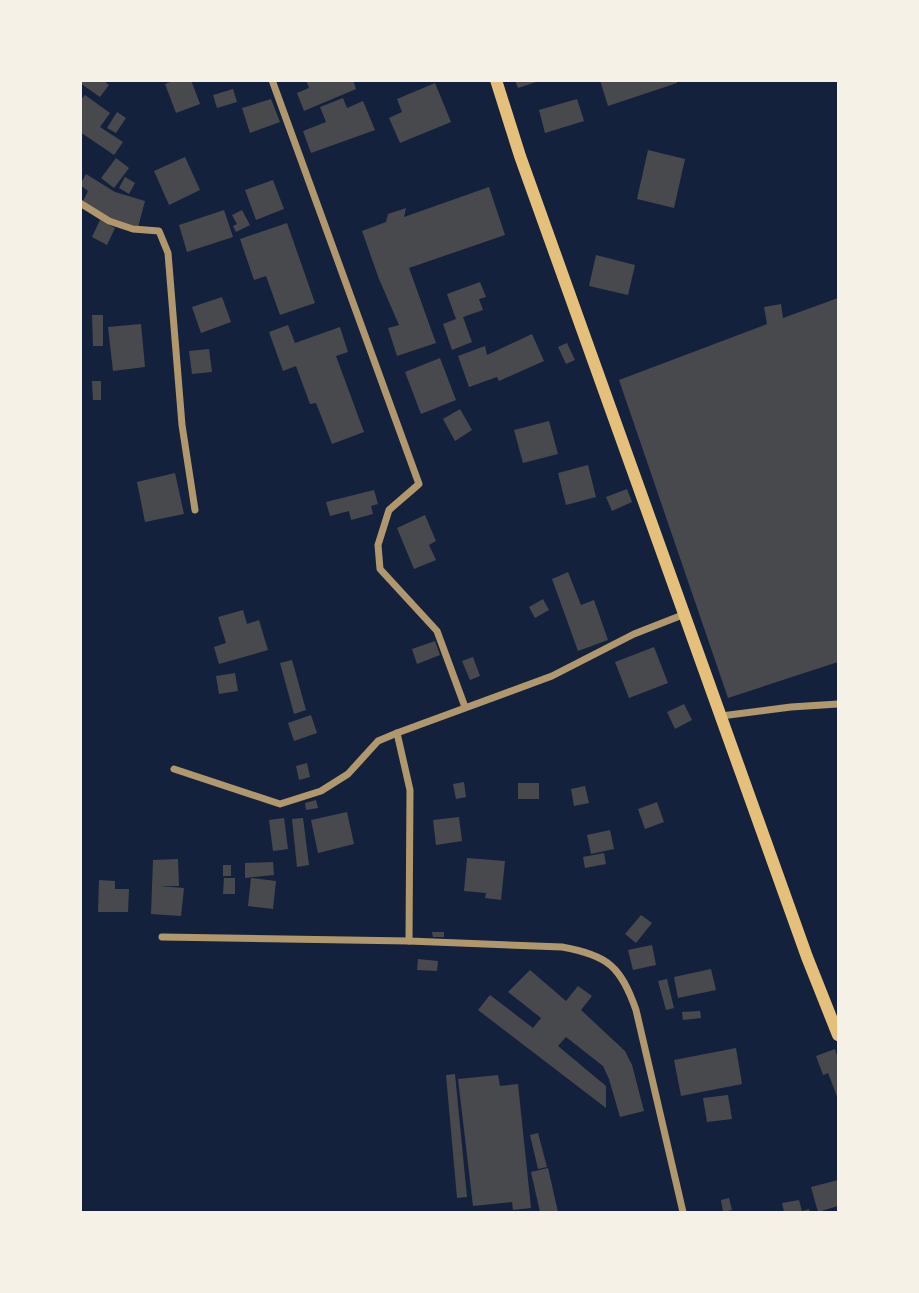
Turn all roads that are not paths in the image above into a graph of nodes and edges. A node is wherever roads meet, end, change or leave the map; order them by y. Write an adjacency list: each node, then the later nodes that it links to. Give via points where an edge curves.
1 (272, 80): 7 (street, via 419,484 389,510 378,545 380,569 437,631)
2 (496, 80): 5 (main road)
3 (80, 204): 4 (street, via 109,221 159,231 168,253 182,425)
4 (195, 510)
5 (685, 614): 7 (street, via 552,676); 8 (main road)
6 (838, 704): 8 (street)
7 (465, 707): 9 (street)
8 (721, 716): 13 (main road)
9 (397, 733): 10 (street, via 378,741 348,774 321,791 280,804); 12 (street, via 410,790)
10 (174, 769)
11 (162, 937): 12 (street)
12 (409, 941): 14 (street, via 562,947 586,951 619,972 636,1010)
13 (838, 1035)
14 (683, 1213)

